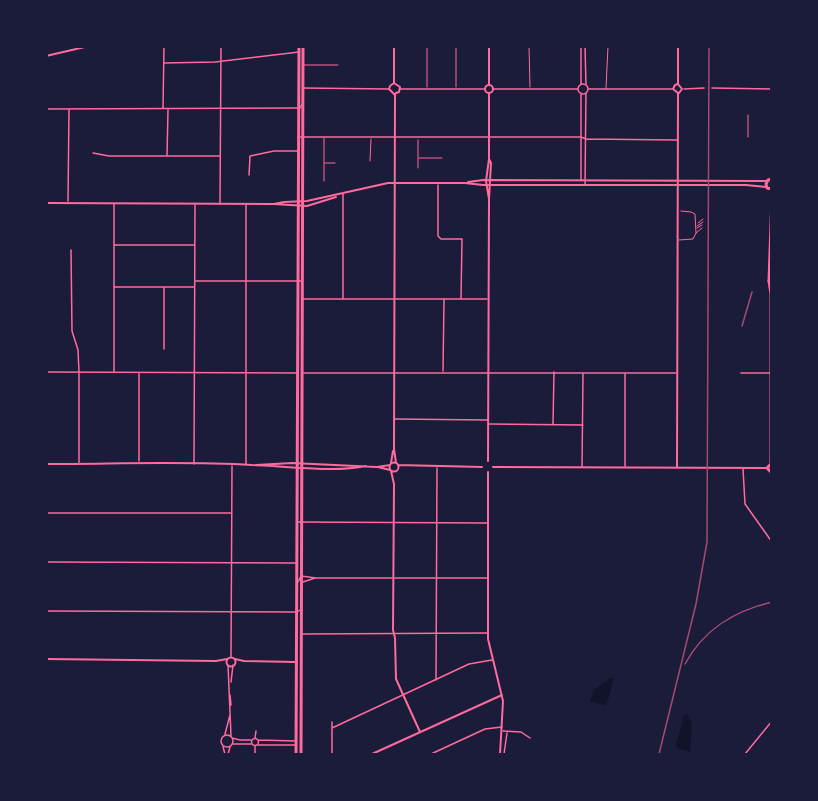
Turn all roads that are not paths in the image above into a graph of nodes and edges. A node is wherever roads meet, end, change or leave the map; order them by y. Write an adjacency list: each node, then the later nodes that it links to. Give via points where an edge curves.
1 (89, 46): 15 (street)
2 (164, 46): 17 (street)
3 (221, 46): 16 (street)
4 (301, 46): 14 (main road)
5 (394, 46): 20 (street)
6 (427, 46): 31 (lane)
7 (456, 46): 26 (lane)
8 (489, 46): 23 (street)
9 (529, 46): 34 (lane)
10 (581, 46): 21 (street)
11 (585, 46): 24 (street)
12 (608, 46): 37 (lane)
13 (678, 46): 22 (street)
14 (300, 52): 16 (street); 18 (main road)
15 (46, 57)
16 (221, 62): 17 (street); 48 (street)
17 (164, 63): 52 (street)
18 (301, 65): 19 (lane); 25 (main road)
19 (338, 65)
20 (394, 83): 29 (street); 30 (street)
21 (581, 84): 24 (street); 35 (street)
22 (678, 84): 38 (street); 39 (street)
23 (489, 85): 32 (street); 33 (street)
24 (586, 85): 36 (street)
25 (301, 88): 29 (street); 47 (main road); 49 (main road)
26 (456, 88): 31 (street); 32 (street)
27 (704, 88): 39 (street)
28 (712, 88): 40 (street)
29 (390, 89): 45 (street)
30 (400, 89): 31 (street); 45 (street)
31 (427, 89)
32 (485, 89): 41 (street)
33 (493, 89): 34 (street); 41 (street)
34 (530, 89): 35 (street)
35 (578, 89): 42 (street)
36 (588, 89): 37 (street); 43 (street)
37 (606, 89): 38 (street)
38 (673, 89): 44 (street)
39 (682, 89): 44 (street)
40 (771, 89)
41 (489, 93): 60 (street)
42 (581, 93): 43 (street); 61 (street)
43 (586, 93): 63 (street)
44 (678, 93): 64 (street)
45 (395, 94): 58 (street)
46 (771, 95): 65 (main road)
47 (303, 98): 49 (street); 55 (main road)
48 (221, 108): 49 (street); 53 (street); 69 (street)
49 (298, 108): 55 (main road)
50 (46, 109): 51 (street)
51 (69, 109): 52 (street); 95 (street)
52 (163, 109): 53 (street)
53 (168, 109): 68 (street)
54 (748, 115): 62 (lane)
55 (300, 137): 56 (street); 66 (main road)
56 (324, 137): 57 (street); 74 (lane)
57 (371, 137): 58 (street); 73 (lane)
58 (394, 137): 59 (street); 83 (street)
59 (418, 137): 60 (street); 70 (lane)
60 (489, 137): 61 (street); 72 (street)
61 (581, 137): 63 (street); 86 (street)
62 (748, 137)
63 (586, 139): 64 (street); 86 (street)
64 (678, 140): 87 (street)
65 (771, 140): 77 (main road)
66 (300, 151): 78 (street, via 250,156); 100 (main road)
67 (93, 153): 68 (street)
68 (167, 156): 69 (street)
69 (220, 156): 98 (street)
70 (418, 158): 71 (lane); 76 (lane)
71 (442, 158)
72 (489, 159): 81 (street); 82 (street)
73 (370, 161)
74 (324, 163): 75 (lane); 80 (lane)
75 (335, 163)
76 (418, 168)
77 (771, 170): 79 (main road)
78 (249, 175)
79 (769, 180): 87 (street); 90 (main road)
80 (324, 181)
81 (486, 181): 82 (street); 85 (street); 88 (street)
82 (491, 181): 86 (street); 89 (street)
83 (394, 183): 84 (street); 91 (street); 122 (street)
84 (438, 183): 85 (street); 123 (street, via 438,236 462,239)
85 (465, 183): 88 (street)
86 (583, 183): 87 (street); 89 (street)
87 (677, 183): 90 (street); 101 (street)
88 (486, 185): 89 (street); 93 (street)
89 (490, 185): 93 (street)
90 (769, 188): 92 (main road)
91 (343, 194): 100 (street); 125 (street)
92 (771, 197): 108 (main road)
93 (489, 199): 124 (street)
94 (46, 203): 95 (street)
95 (68, 203): 96 (street)
96 (114, 204): 97 (street); 110 (street)
97 (195, 204): 98 (street); 111 (street)
98 (220, 204): 99 (street)
99 (246, 204): 100 (street); 115 (street)
100 (300, 204): 116 (main road)
101 (679, 211): 103 (lane, via 694,213); 109 (street)
102 (703, 222): 103 (lane); 104 (lane); 106 (lane)
103 (696, 224): 104 (lane)
104 (696, 227): 106 (lane)
105 (702, 228): 107 (lane)
106 (696, 230): 107 (lane)
107 (696, 233): 109 (lane, via 692,240)
108 (771, 237): 113 (main road)
109 (679, 240): 142 (street)
110 (114, 245): 111 (street); 118 (street)
111 (195, 245): 114 (street)
112 (71, 250): 130 (street, via 72,331)
113 (770, 279): 120 (main road)
114 (195, 281): 115 (street); 117 (street)
115 (246, 281): 116 (street); 134 (street)
116 (300, 281): 121 (main road)
117 (195, 286): 119 (street); 133 (street)
118 (114, 287): 119 (street); 131 (street)
119 (164, 287): 128 (street)
120 (771, 294): 127 (main road)
121 (300, 299): 125 (street); 138 (main road)
122 (394, 299): 125 (street); 126 (street); 135 (street)
123 (461, 299): 124 (street); 126 (street)
124 (488, 299): 139 (street)
125 (343, 300)
126 (444, 300): 136 (street)
127 (771, 302): 144 (main road)
128 (164, 350)
129 (46, 372): 130 (street)
130 (79, 372): 131 (street); 154 (street)
131 (114, 372): 132 (street)
132 (139, 372): 133 (street); 155 (street)
133 (194, 372): 134 (street); 156 (street)
134 (246, 372): 138 (street); 160 (street)
135 (394, 372): 136 (street); 138 (street); 146 (street)
136 (443, 372): 139 (street)
137 (554, 372): 139 (street); 140 (street); 148 (street)
138 (300, 373): 161 (main road)
139 (488, 373): 147 (street)
140 (583, 373): 141 (street); 149 (street)
141 (625, 373): 142 (street); 168 (street)
142 (678, 373): 169 (street)
143 (741, 373): 144 (street)
144 (771, 373): 145 (main road)
145 (771, 418): 152 (main road)
146 (394, 419): 147 (street); 150 (street)
147 (488, 422): 148 (street); 151 (street)
148 (553, 424): 149 (street)
149 (583, 425): 167 (street)
150 (394, 449): 157 (street); 158 (street)
151 (488, 461): 163 (street); 166 (street)
152 (771, 463): 171 (main road)
153 (46, 464): 154 (street)
154 (79, 464): 155 (street)
155 (139, 464): 156 (street)
156 (194, 464): 159 (street)
157 (391, 464): 158 (street); 164 (street); 172 (street)
158 (397, 464): 162 (street); 173 (street)
159 (232, 465): 160 (street); 178 (street)
160 (246, 465): 161 (street)
161 (300, 465): 164 (street); 179 (main road)
162 (409, 466): 165 (street); 173 (street)
163 (493, 466): 167 (street); 174 (street)
164 (377, 467): 172 (street)
165 (437, 467): 166 (street); 181 (street)
166 (482, 467): 174 (street)
167 (582, 467): 168 (street)
168 (625, 467): 169 (street)
169 (677, 468): 170 (street)
170 (743, 468): 171 (street); 183 (street, via 745,504)
171 (767, 468): 175 (main road)
172 (391, 470): 173 (street); 176 (street)
173 (397, 470): 176 (street)
174 (488, 472): 182 (street)
175 (771, 473)
176 (394, 484): 180 (street)
177 (46, 513): 178 (street)
178 (232, 513): 185 (street)
179 (300, 522): 180 (street); 186 (main road)
180 (393, 522): 181 (street); 189 (street)
181 (436, 522): 182 (street); 190 (street)
182 (488, 523): 191 (street)
183 (771, 542)
184 (46, 562): 185 (street)
185 (232, 562): 186 (street); 195 (street)
186 (299, 563): 187 (main road); 192 (main road)
187 (301, 576): 188 (street); 192 (main road)
188 (316, 578): 189 (street); 192 (street)
189 (394, 578): 190 (street); 200 (street)
190 (437, 578): 191 (street); 201 (street)
191 (488, 578): 198 (street)
192 (299, 587): 193 (main road); 196 (main road)
193 (301, 607): 196 (street); 199 (main road)
194 (46, 611): 195 (street)
195 (232, 612): 196 (street); 206 (street)
196 (297, 612): 197 (main road)
197 (297, 628): 199 (main road); 202 (main road)
198 (488, 633): 201 (street); 204 (street)
199 (301, 634): 200 (street); 202 (main road)
200 (394, 634): 201 (street); 211 (street, via 396,679)
201 (436, 634): 209 (street)
202 (299, 653): 207 (main road); 227 (main road)
203 (46, 659): 205 (street)
204 (493, 660): 209 (street, via 469,664); 212 (street)
205 (216, 661): 206 (street); 208 (street)
206 (232, 661): 207 (street); 208 (street); 208 (street); 210 (street)
207 (296, 662): 226 (main road)
208 (228, 664): 210 (street)
209 (436, 680): 211 (street)
210 (230, 686): 213 (street)
211 (403, 695): 216 (street); 219 (street)
212 (502, 695): 217 (street); 219 (street)
213 (230, 714): 221 (street); 222 (street)
214 (332, 722): 216 (street)
215 (771, 722): 239 (street)
216 (332, 728): 235 (street)
217 (502, 729): 220 (street); 237 (street, via 486,729); 238 (street)
218 (256, 731): 224 (street)
219 (420, 732): 236 (street)
220 (507, 732): 223 (street, via 521,732); 238 (street)
221 (224, 735): 222 (street); 230 (street, via 220,740)
222 (231, 737): 224 (street); 228 (street)
223 (530, 738)
224 (254, 739): 225 (street); 229 (street)
225 (258, 740): 226 (street); 229 (street)
226 (296, 743): 227 (street); 229 (street); 233 (main road)
227 (301, 743): 234 (main road)
228 (231, 745): 229 (street); 230 (street); 232 (street)
229 (255, 745): 231 (street)
230 (223, 746): 232 (street)
231 (255, 753)
232 (227, 754)
233 (296, 754)
234 (301, 754)
235 (332, 754)
236 (372, 754)
237 (431, 754)
238 (502, 754)
239 (745, 754)

